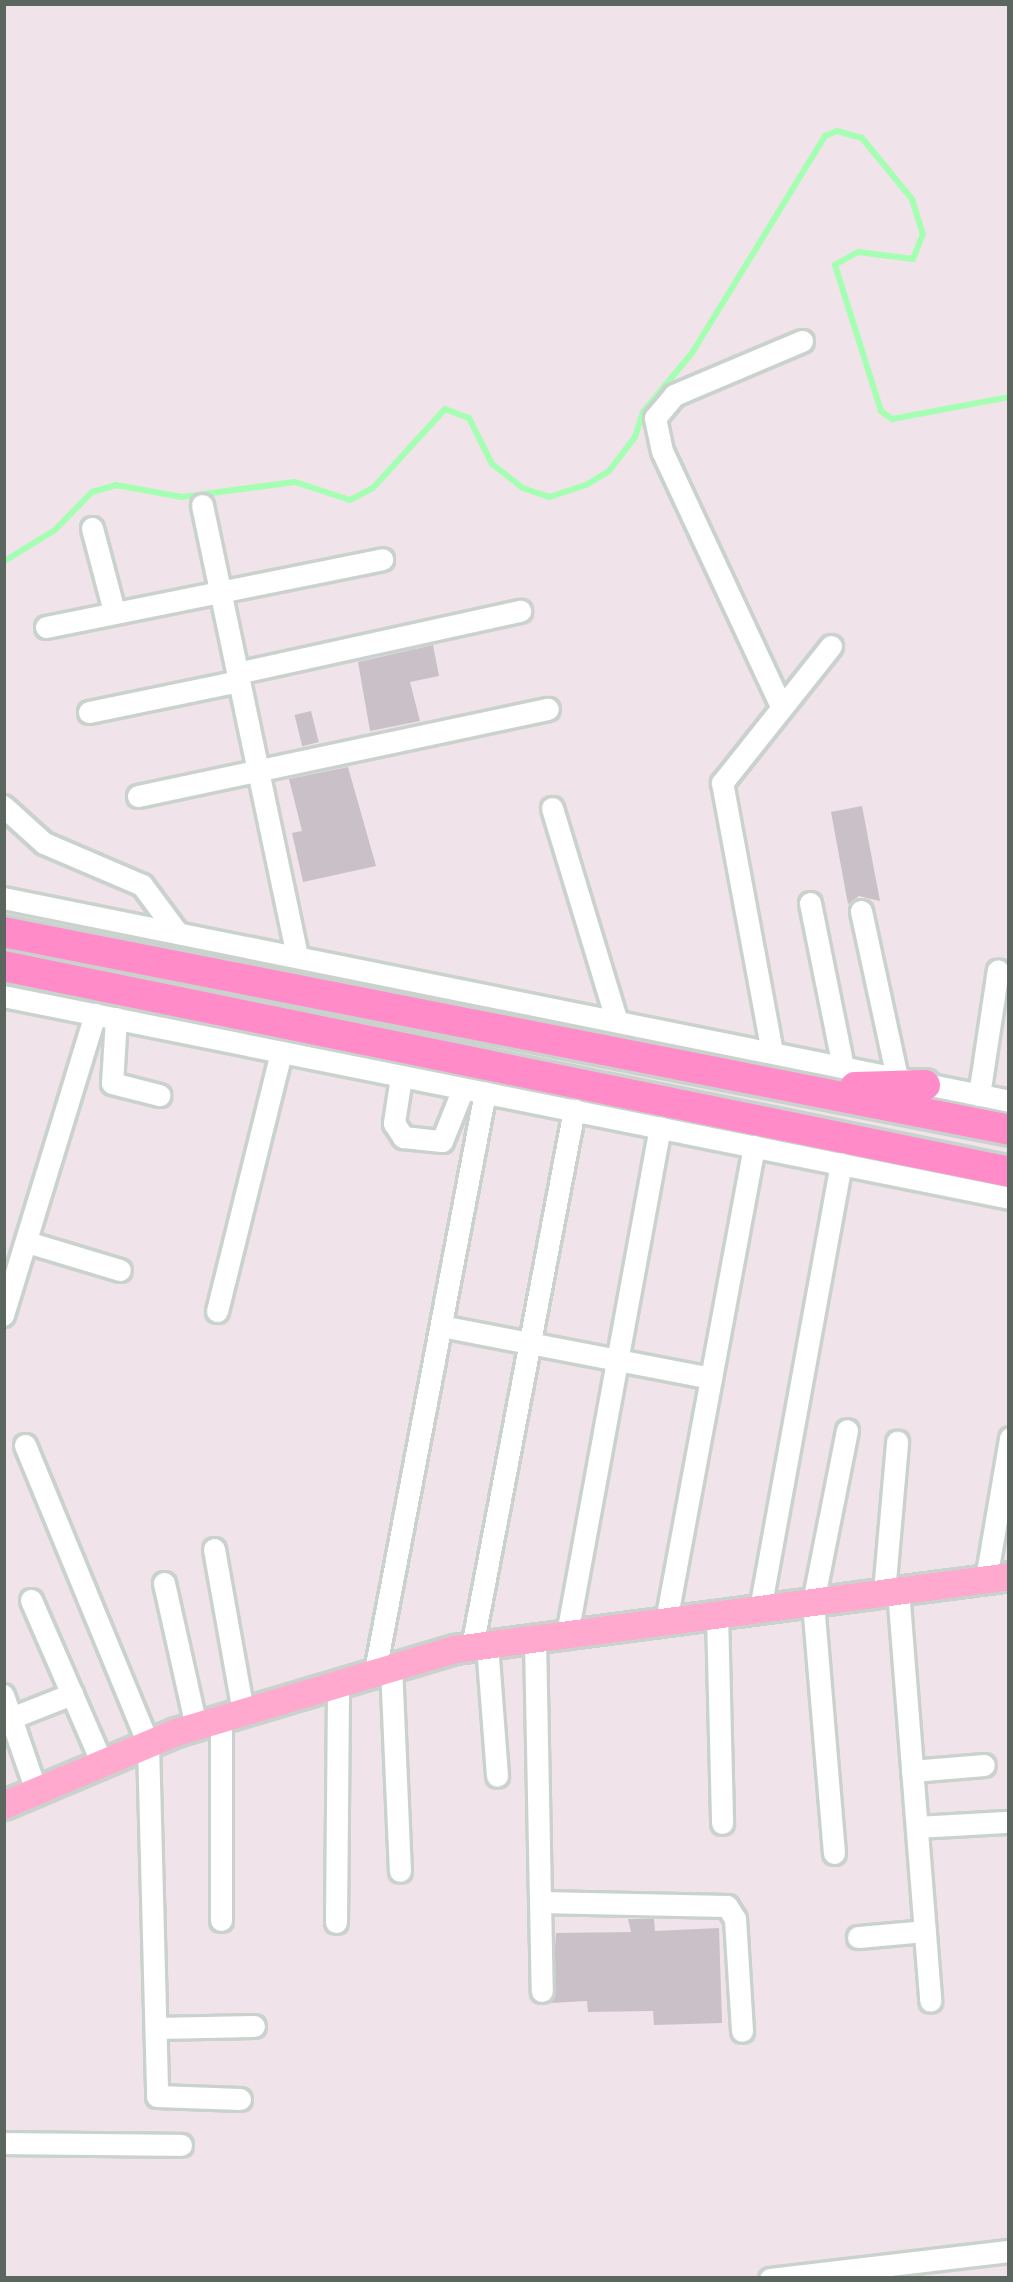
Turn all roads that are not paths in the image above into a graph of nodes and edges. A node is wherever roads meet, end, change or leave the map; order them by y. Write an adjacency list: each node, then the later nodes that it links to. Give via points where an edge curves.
1 (802, 341): 11 (street, via 674,395 655,418 662,452)
2 (202, 505): 5 (street)
3 (92, 528): 6 (street)
4 (382, 559): 5 (street)
5 (219, 587): 6 (street); 10 (street)
6 (115, 611): 8 (street)
7 (520, 611): 10 (street)
8 (46, 627)
9 (831, 646): 11 (street)
10 (238, 677): 13 (street); 14 (street)
11 (782, 706): 30 (street, via 729,770 722,799)
12 (548, 709): 14 (street)
13 (89, 712)
14 (258, 772): 15 (street); 23 (street)
15 (138, 796)
16 (3, 806): 21 (street, via 44,843 142,885)
17 (552, 808): 28 (street)
18 (3, 898): 21 (street)
19 (810, 902): 31 (street)
20 (861, 911): 33 (street)
21 (176, 931): 23 (street)
22 (3, 932): 34 (highway)
23 (297, 955): 28 (street)
24 (3, 966): 41 (highway)
25 (998, 970): 37 (street)
26 (3, 996): 27 (street)
27 (105, 1016): 29 (street); 36 (street, via 112,1083); 47 (street)
28 (616, 1019): 30 (street)
29 (281, 1052): 32 (street); 49 (street)
30 (772, 1052): 31 (street)
31 (843, 1067): 33 (street)
32 (401, 1077): 35 (street); 35 (street, via 394,1123 403,1137 442,1141)
33 (911, 1081): 34 (highway); 37 (street)
34 (801, 1089): 42 (highway)
35 (474, 1091): 39 (street); 51 (street)
36 (159, 1095)
37 (979, 1095): 38 (street)
38 (1010, 1100)
39 (574, 1110): 40 (street); 52 (street)
40 (660, 1127): 43 (street); 53 (street)
41 (785, 1127): 44 (highway); 45 (highway)
42 (1010, 1130)
43 (754, 1146): 44 (street); 54 (street)
44 (847, 1165): 46 (street); 65 (street)
45 (1010, 1172)
46 (1010, 1198)
47 (26, 1242): 48 (street); 50 (street)
48 (120, 1270)
49 (217, 1311)
50 (3, 1315)
51 (441, 1326): 52 (street); 71 (street)
52 (530, 1343): 53 (street); 70 (street)
53 (617, 1360): 54 (street); 68 (street)
54 (711, 1378): 67 (street)
55 (847, 1430): 64 (street)
56 (1010, 1438): 60 (street)
57 (897, 1442): 62 (street)
58 (25, 1444): 77 (street)
59 (214, 1549): 76 (street)
60 (998, 1577): 62 (main road)
61 (164, 1583): 76 (street)
62 (891, 1591): 64 (main road); 80 (street)
63 (31, 1600): 74 (street)
64 (813, 1602): 65 (main road); 87 (street)
65 (760, 1609): 66 (main road)
66 (717, 1614): 67 (main road); 85 (street)
67 (666, 1621): 68 (main road)
68 (567, 1634): 69 (main road)
69 (535, 1639): 70 (main road); 89 (street)
70 (479, 1646): 71 (main road); 81 (street)
71 (383, 1669): 72 (main road); 88 (street)
72 (338, 1682): 76 (main road); 91 (street)
73 (3, 1694): 75 (street)
74 (72, 1694): 75 (street); 78 (street)
75 (11, 1718): 82 (street)
76 (220, 1719): 77 (main road); 90 (street)
77 (148, 1744): 78 (main road); 97 (street)
78 (102, 1763): 82 (main road)
79 (984, 1765): 80 (street)
80 (912, 1771): 86 (street)
81 (497, 1776)
82 (36, 1791): 83 (main road)
83 (3, 1804)
84 (1005, 1822): 86 (street)
85 (722, 1823)
86 (917, 1827): 92 (street)
87 (834, 1853)
88 (400, 1871)
89 (540, 1902): 94 (street); 98 (street, via 727,1906)
90 (221, 1919)
91 (336, 1922)
92 (925, 1931): 93 (street); 95 (street)
93 (858, 1936)
94 (542, 1991)
95 (930, 2001)
96 (254, 2026): 97 (street)
97 (157, 2028): 99 (street, via 157,2096)
98 (742, 2031)
99 (239, 2098)
100 (3, 2144): 101 (street)
101 (181, 2145)
102 (1010, 2252): 103 (street)
103 (770, 2279)

